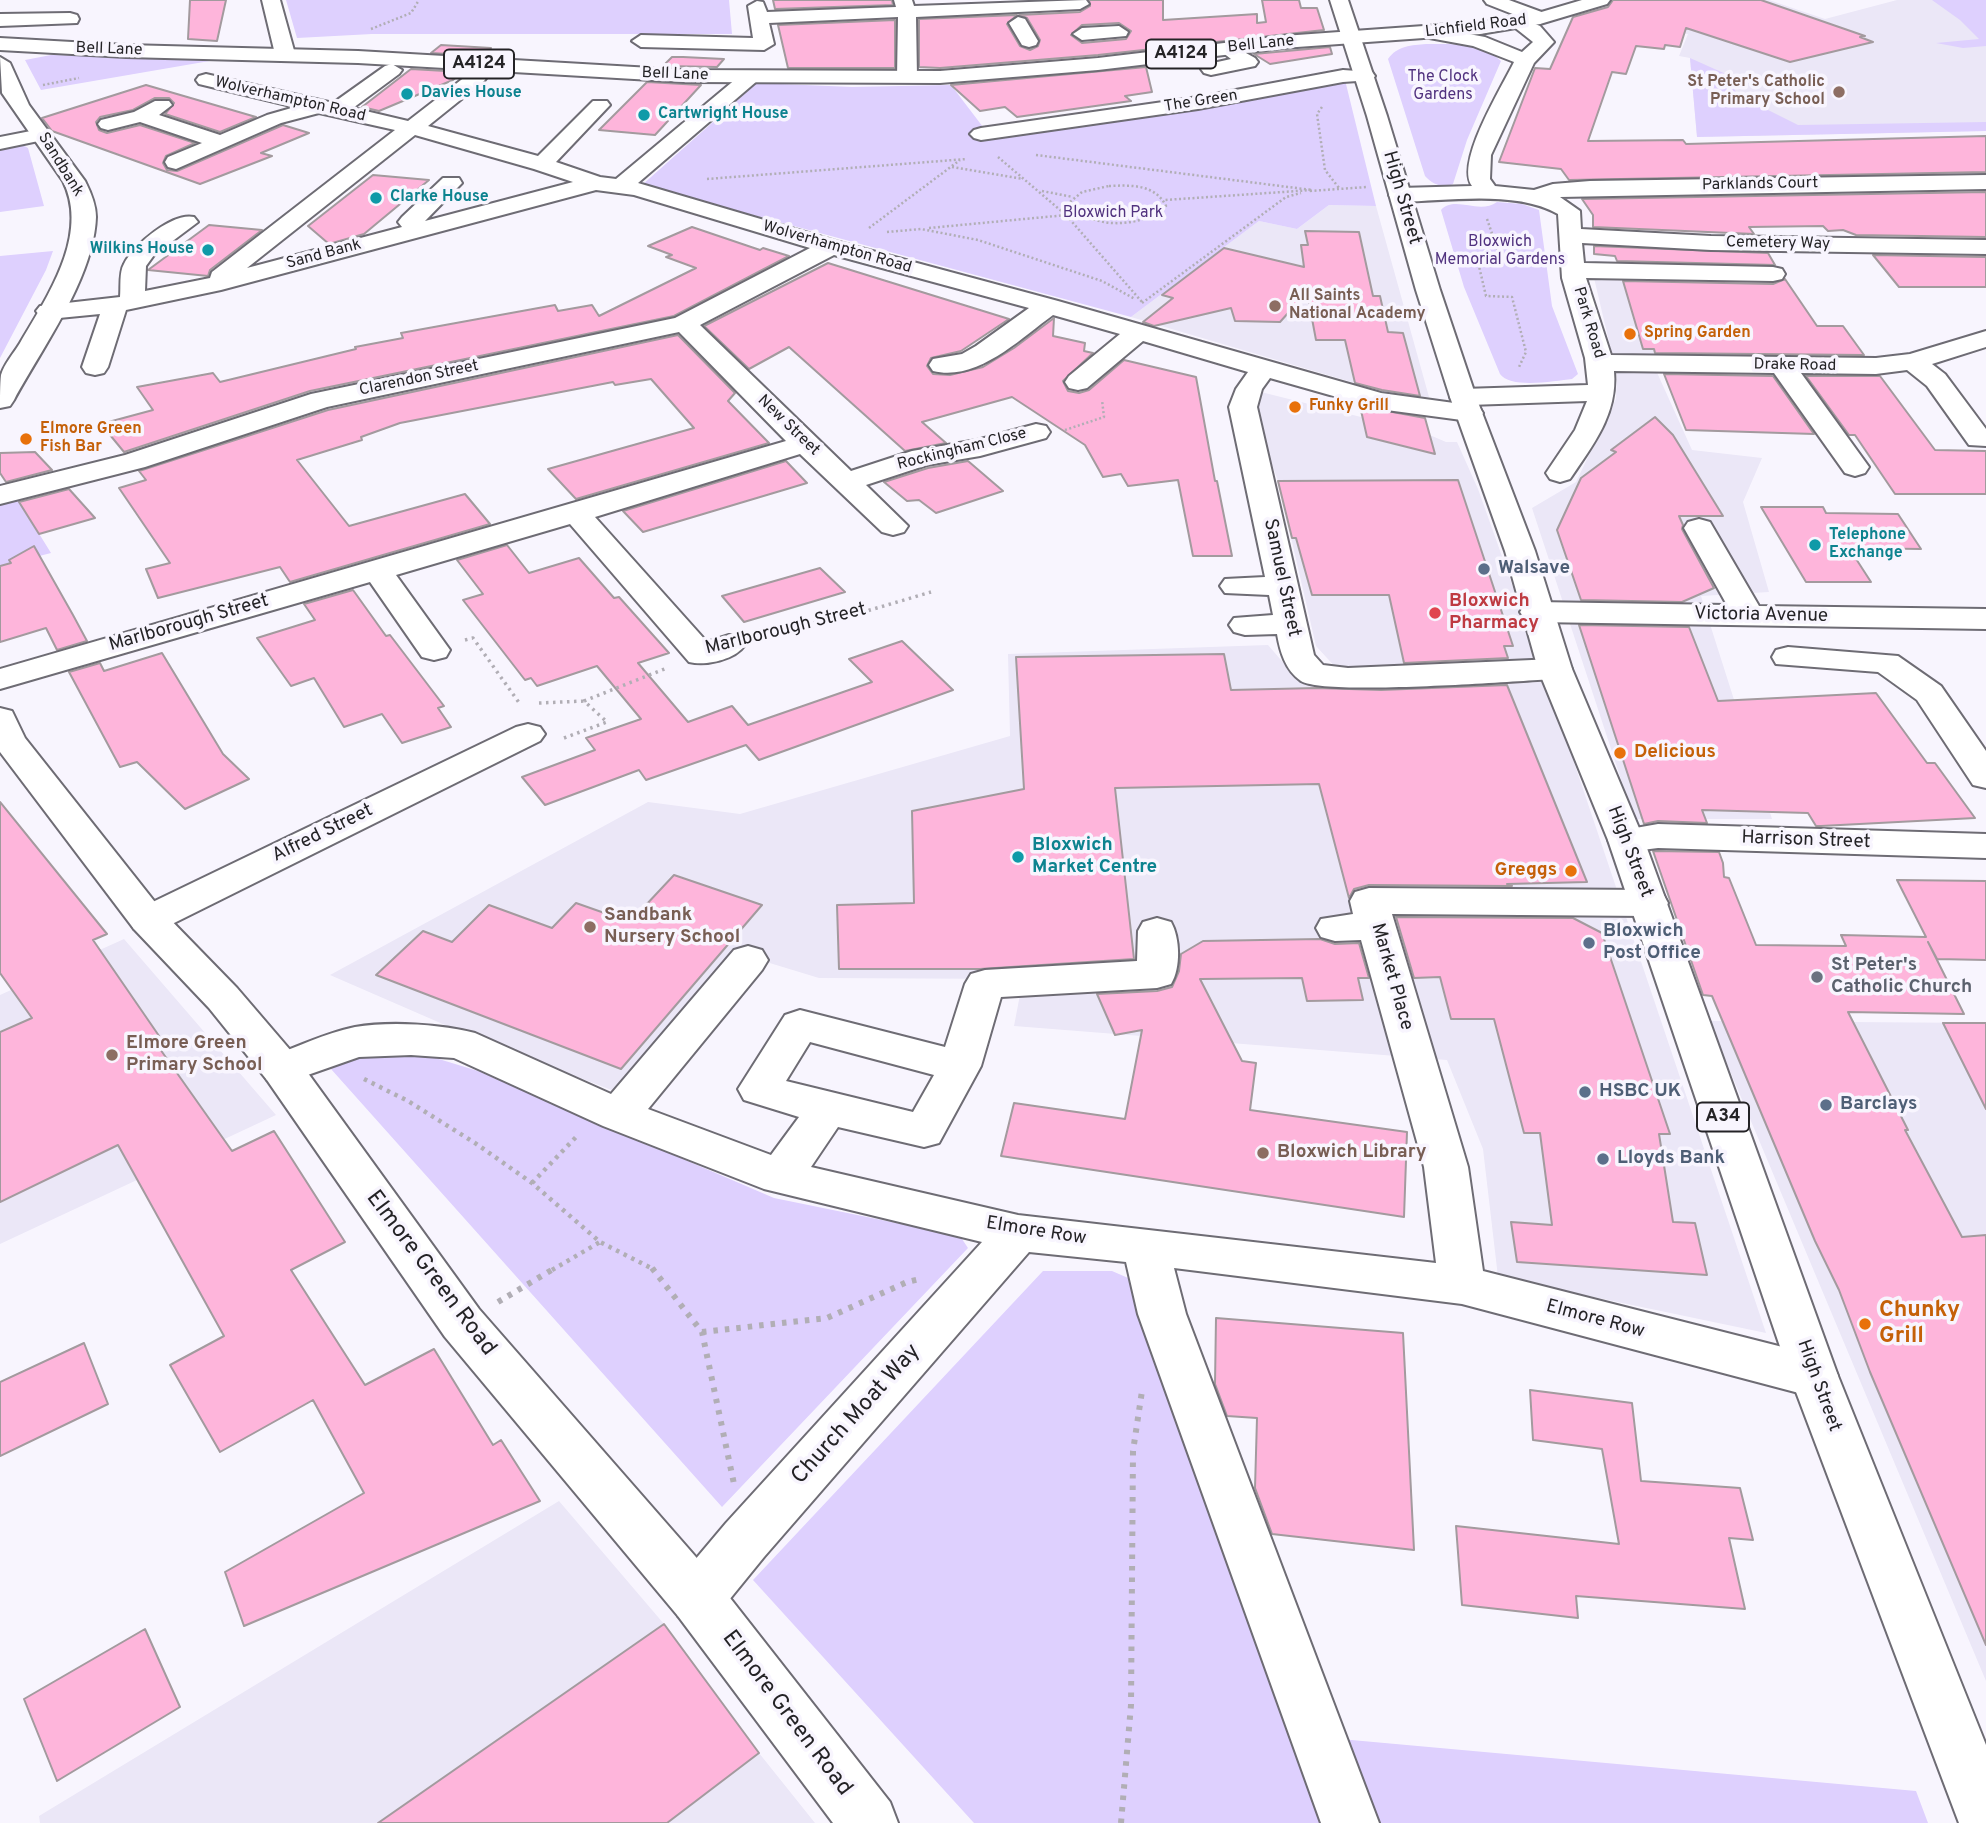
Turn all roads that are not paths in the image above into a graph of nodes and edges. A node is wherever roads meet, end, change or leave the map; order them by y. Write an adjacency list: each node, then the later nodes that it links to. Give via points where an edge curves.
1 (271, 0): 20 (main road)
2 (1339, 0): 15 (main road, A34)
3 (1493, 0): 9 (main road)
4 (1601, 0): 9 (main road, Lichfield Road / A4124)
5 (1079, 2): 8 (main road); 13 (main road, via 1091,29)
6 (905, 7): 7 (main road); 8 (main road); 28 (main road)
7 (758, 9): 16 (main road, via 764,44)
8 (1015, 16): 17 (main road)
9 (1540, 18): 11 (main road, Lichfield Road / A4124)
10 (0, 20): 12 (main road)
11 (1518, 23): 14 (main road, Lichfield Road / A4124); 21 (main road, via 1544,42)
12 (66, 25)
13 (1119, 32)
14 (1431, 33): 15 (main road, Lichfield Road / A4124); 21 (main road, via 1487,44)
15 (1349, 37): 19 (main road, Bell Lane / A4124); 25 (main road, High Street / A34)
16 (642, 40)
17 (1029, 40)
18 (0, 44): 20 (main road, Bell Lane / A4124)
19 (1228, 49): 23 (main road, via 1248,62); 28 (main road, Bell Lane / A4124, via 1014,72)
20 (285, 54): 27 (main road, Bell Lane / A4124)
21 (1525, 61): 47 (main road, via 1480,155 1479,180)
22 (1, 68): 37 (main road, Sandbank)
23 (1211, 69)
24 (392, 70): 32 (main road)
25 (1365, 76): 36 (main road, The Green); 46 (main road, High Street / A34)
26 (477, 77): 35 (main road)
27 (750, 77): 28 (main road, Bell Lane / A4124); 45 (main road)
28 (907, 77)
29 (206, 80): 32 (main road, Wolverhampton Road)
30 (162, 104): 33 (main road)
31 (600, 105): 41 (main road)
32 (325, 109): 35 (main road, Wolverhampton Road); 38 (main road, via 275,119)
33 (141, 116): 34 (main road); 38 (main road)
34 (108, 124)
35 (412, 128): 41 (main road, Wolverhampton Road); 56 (main road)
36 (981, 134)
37 (41, 135): 39 (main road); 59 (main road, Sandbank, via 82,196 85,209 80,246)
38 (218, 141): 40 (main road)
39 (0, 143)
40 (176, 162)
41 (542, 164): 44 (main road, Wolverhampton Road)
42 (1986, 182): 48 (main road, Parklands Court, via 1590,188)
43 (451, 183): 50 (main road, via 410,222)
44 (596, 183): 45 (main road, Wolverhampton Road); 50 (main road, Sand Bank)
45 (620, 187): 52 (main road, Wolverhampton Road)
46 (1398, 191): 47 (main road, Park Road); 74 (main road, High Street / A34)
47 (1490, 194): 48 (main road, Park Road)
48 (1536, 197): 51 (main road, Park Road, via 1569,211)
49 (186, 222): 57 (main road, via 145,250 134,266)
50 (421, 229): 56 (main road, Sand Bank)
51 (1570, 235): 53 (main road, Cemetery Way, via 1711,243); 54 (main road, Park Road)
52 (831, 247): 58 (main road, Wolverhampton Road); 60 (main road, Clarendon Street)
53 (1986, 247)
54 (1573, 270): 55 (main road); 64 (main road, Park Road)
55 (1773, 274)
56 (212, 285): 57 (main road, Sand Bank)
57 (124, 303): 59 (main road, Sand Bank); 67 (main road)
58 (1049, 306): 61 (main road, Wolverhampton Road); 65 (main road, via 985,352)
59 (49, 311): 73 (main road)
60 (684, 323): 77 (main road, New Street); 81 (main road, Clarendon Street, via 321,400 135,461)
61 (1139, 332): 68 (main road, Wolverhampton Road); 70 (main road)
62 (1986, 339): 63 (main road, Drake Road)
63 (1913, 362): 66 (main road, Drake Road); 76 (main road, via 1936,380)
64 (1601, 363): 66 (main road, Drake Road); 71 (main road, Park Road)
65 (942, 365)
66 (1782, 366): 79 (main road)
67 (95, 368)
68 (1264, 368): 74 (main road, Wolverhampton Road, via 1380,401); 87 (main road, Samuel Street, via 1243,407)
69 (1049, 382): 70 (main road)
70 (1078, 382): 72 (main road)
71 (1601, 393): 74 (main road); 78 (main road, Park Road, via 1596,413)
72 (1101, 396)
73 (0, 400)
74 (1466, 405): 88 (main road, High Street / A34, via 1520,551)
75 (1036, 432): 80 (main road, Rockingham Close, via 980,448 922,457)
76 (1979, 439)
77 (805, 444): 80 (main road, New Street); 82 (main road, Marlborough Street)
78 (1561, 457)
79 (1856, 467)
80 (848, 482): 83 (main road, New Street)
81 (0, 495)
82 (576, 513): 85 (main road, Marlborough Street); 94 (main road, Marlborough Street)
83 (894, 526)
84 (1699, 528): 89 (main road)
85 (377, 570): 93 (main road); 97 (main road, Marlborough Street)
86 (1237, 586): 87 (main road)
87 (1284, 586): 91 (main road, Samuel Street)
88 (1536, 612): 89 (main road, Victoria Avenue); 96 (main road, High Street / A34)
89 (1749, 617): 90 (main road, Victoria Avenue)
90 (1982, 622)
91 (1291, 624): 92 (main road); 96 (main road, Samuel Street, via 1298,657 1313,674 1348,678)
92 (1245, 625)
93 (434, 650)
94 (715, 650)
95 (1788, 657): 100 (main road, via 1886,663 1929,693)
96 (1555, 670): 101 (main road, High Street / A34)
97 (0, 679)
98 (0, 718): 104 (main road, Elmore Green Road, via 9,740)
99 (508, 732): 104 (main road, Alfred Street)
100 (1986, 777)
101 (1642, 838): 102 (main road, Harrison Street); 103 (main road, High Street / A34)
102 (1986, 846)
103 (1649, 903): 105 (main road, Market Place, via 1369,901); 117 (main road, High Street / A34)
104 (148, 920): 110 (main road, Elmore Green Road, via 223,998)
105 (1377, 926): 106 (main road); 116 (main road, Market Place, via 1446,1167)
106 (1335, 928)
107 (1157, 931): 109 (main road, via 1157,974 985,984)
108 (748, 960): 112 (main road)
109 (960, 1066): 111 (main road, via 924,1131); 111 (main road, via 800,1025 759,1089)
110 (282, 1069): 112 (main road, Elmore Row, via 356,1042 460,1044); 118 (main road, Elmore Green Road, via 462,1323)
111 (828, 1109): 113 (main road)
112 (611, 1112): 113 (main road, Elmore Row)
113 (780, 1177): 115 (main road, Elmore Row)
114 (1145, 1246): 115 (main road, Elmore Row); 116 (main road, Elmore Row); 121 (main road, via 1162,1314)
115 (1003, 1250): 118 (main road, Church Moat Way)
116 (1462, 1285): 117 (main road, Elmore Row)
117 (1814, 1376): 119 (main road, High Street / A34)
118 (698, 1598): 120 (main road, Elmore Green Road)
119 (1985, 1812)
120 (869, 1823)
121 (1350, 1823)

